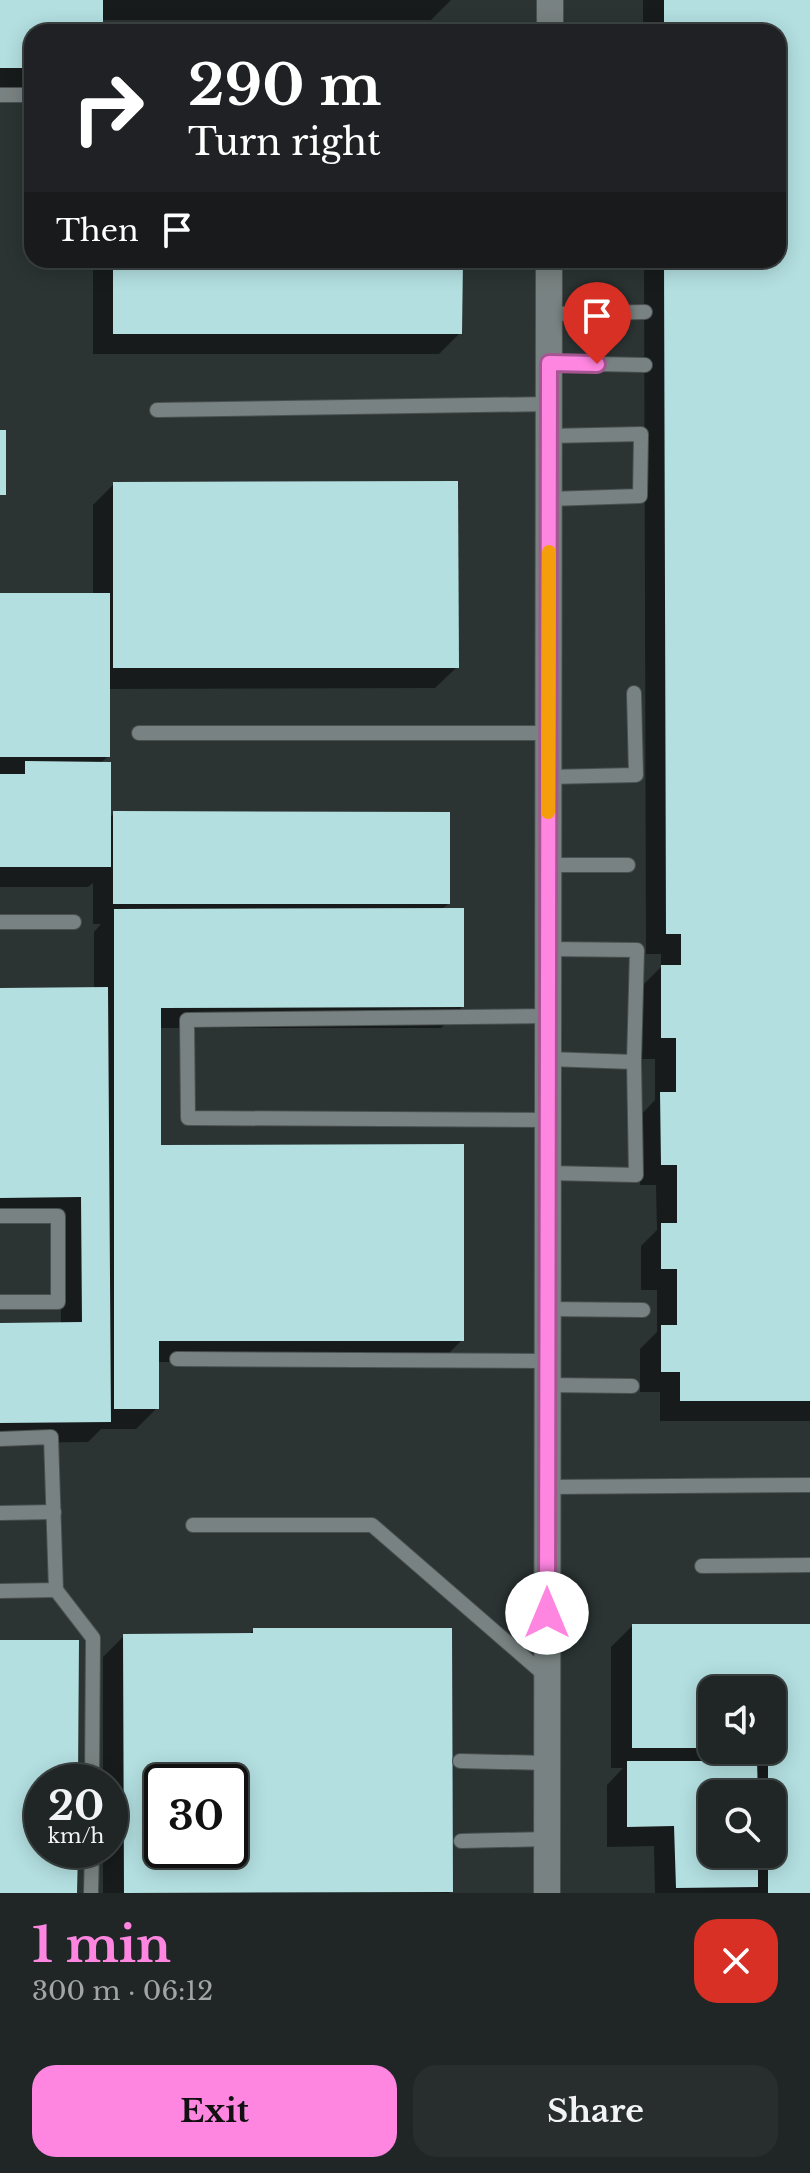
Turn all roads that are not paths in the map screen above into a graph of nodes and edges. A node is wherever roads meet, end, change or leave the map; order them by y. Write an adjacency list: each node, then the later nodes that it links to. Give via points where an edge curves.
1 (550, 0): 2 (street)
2 (550, 24)
3 (0, 95): 4 (lane)
4 (24, 95)
5 (549, 268): 7 (street)
6 (645, 312): 7 (lane)
7 (549, 314): 8 (street)
8 (549, 363): 9 (lane); 10 (street)
9 (645, 365)
10 (549, 404): 11 (lane); 12 (street)
11 (157, 410)
12 (549, 436): 13 (street); 13 (lane, via 641,434 640,496)
13 (549, 499): 16 (street)
14 (634, 693): 17 (lane, via 636,775)
15 (139, 733): 16 (lane)
16 (548, 733): 17 (street)
17 (548, 777): 18 (street)
18 (548, 865): 19 (lane); 22 (street)
19 (628, 865)
20 (0, 922): 21 (lane)
21 (74, 922)
22 (548, 949): 23 (street); 25 (lane, via 637,950)
23 (548, 1016): 24 (street); 26 (lane, via 187,1020 188,1118)
24 (548, 1059): 25 (lane); 26 (street)
25 (634, 1062): 27 (lane, via 636,1175)
26 (548, 1120): 27 (street)
27 (548, 1173): 30 (street)
28 (0, 1216): 29 (lane, via 58,1216 58,1302)
29 (0, 1302)
30 (547, 1309): 31 (lane); 33 (street)
31 (643, 1310)
32 (177, 1359): 33 (lane)
33 (547, 1373): 34 (lane); 37 (street)
34 (632, 1386)
35 (0, 1439): 38 (lane, via 51,1437)
36 (810, 1485): 37 (lane)
37 (547, 1487): 45 (street)
38 (54, 1512): 39 (lane); 43 (lane)
39 (0, 1513)
40 (193, 1525): 45 (lane, via 372,1525)
41 (810, 1565): 42 (lane)
42 (702, 1566)
43 (56, 1590): 44 (lane); 48 (lane, via 93,1638)
44 (0, 1591)
45 (547, 1676): 47 (street)
46 (460, 1761): 47 (lane)
47 (547, 1763): 49 (street)
48 (92, 1764)
49 (547, 1839): 50 (lane); 53 (street)
50 (461, 1841)
51 (92, 1868): 52 (lane)
52 (91, 1893)
53 (547, 1893)

